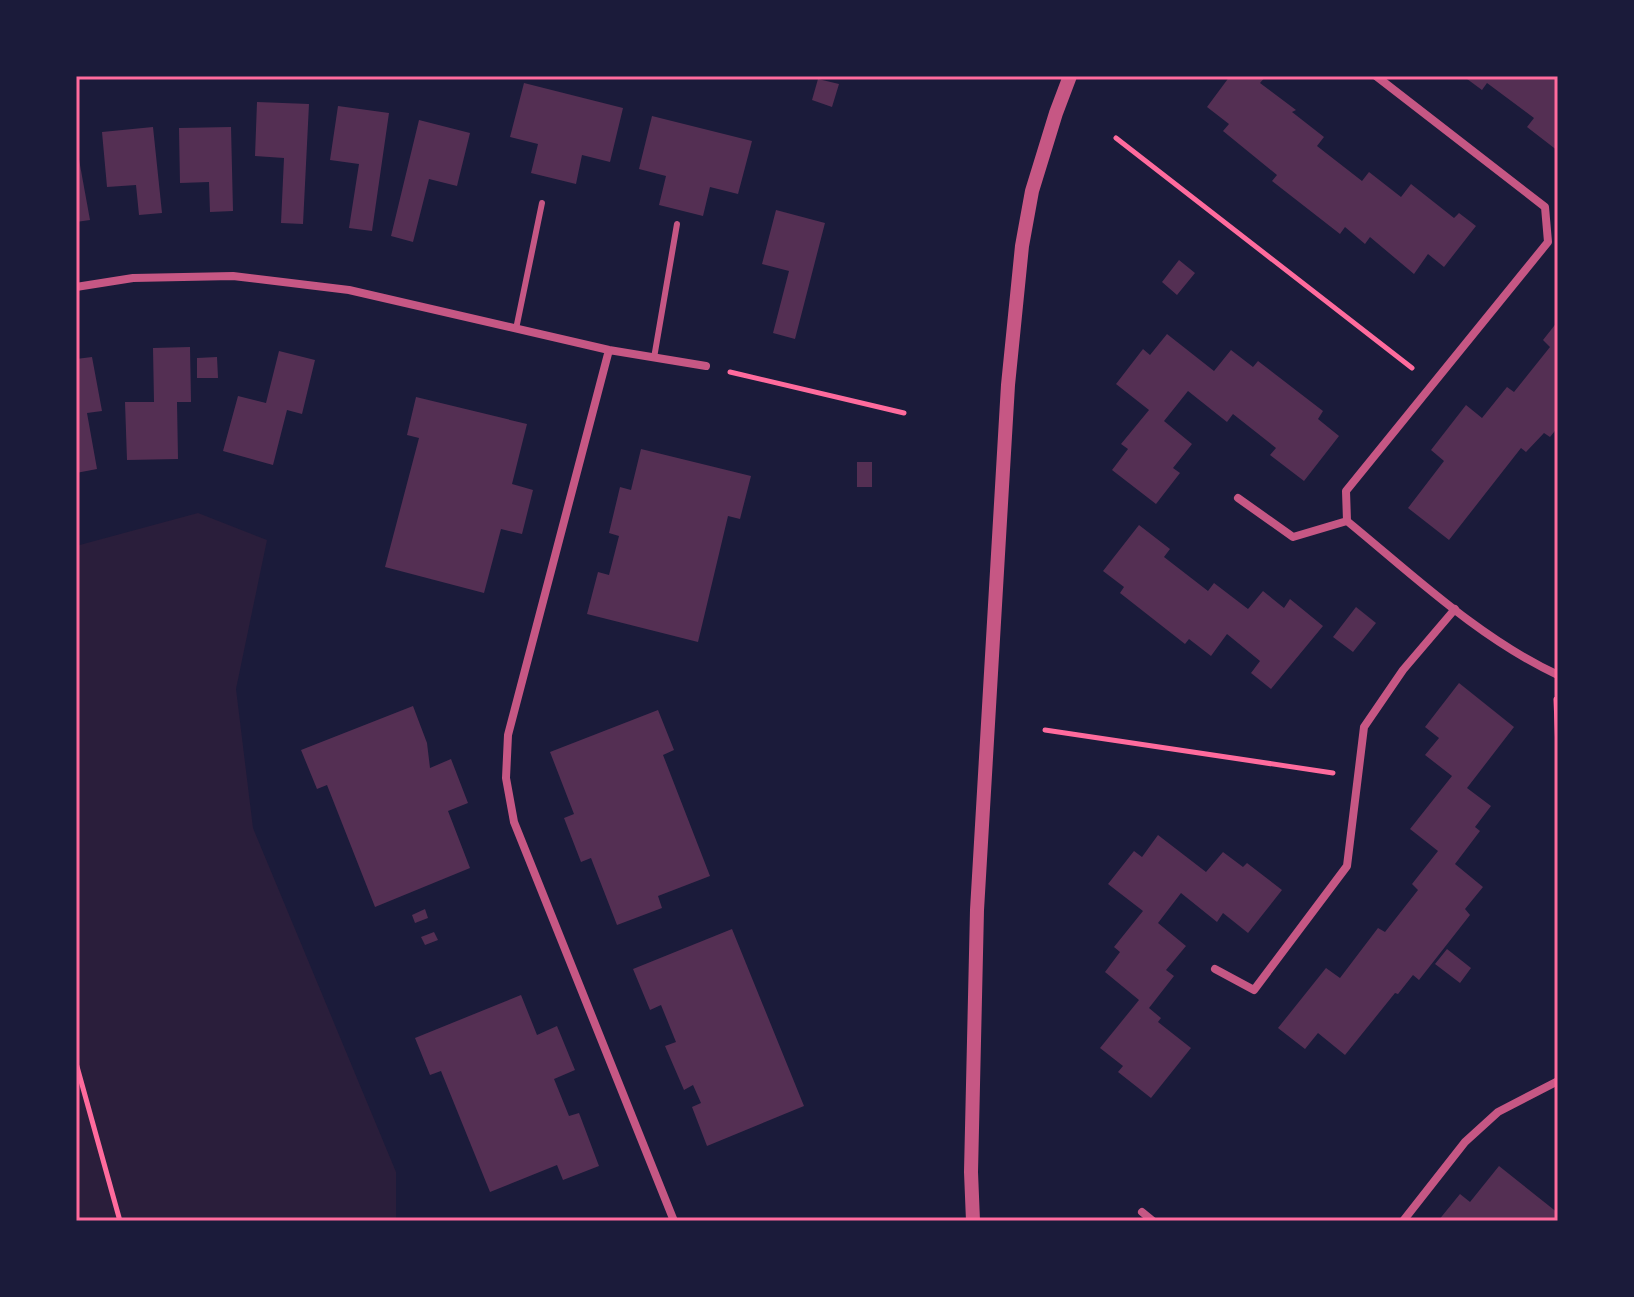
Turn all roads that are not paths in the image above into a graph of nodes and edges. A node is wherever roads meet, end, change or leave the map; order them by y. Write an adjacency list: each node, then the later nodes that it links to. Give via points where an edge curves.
1 (1070, 76): 18 (street, via 1032,191 1008,385 977,910)
2 (1376, 76): 11 (street, via 1545,207 1548,242 1346,491)
3 (542, 203): 6 (lane)
4 (677, 224): 8 (lane)
5 (76, 287): 6 (street, via 133,278 233,276 349,290)
6 (516, 329): 7 (street)
7 (609, 350): 8 (street); 17 (street, via 508,735 506,778 514,822)
8 (654, 358): 9 (street)
9 (706, 366)
10 (1238, 498): 11 (street, via 1293,537)
11 (1347, 521): 12 (street)
12 (1455, 609): 13 (street); 14 (street, via 1364,727 1347,866 1254,990)
13 (1558, 675)
14 (1215, 969)
15 (1558, 1081): 20 (street, via 1498,1112 1465,1142)
16 (1142, 1212): 19 (street)
17 (674, 1221)
18 (973, 1221)
19 (1153, 1221)
20 (1403, 1221)

